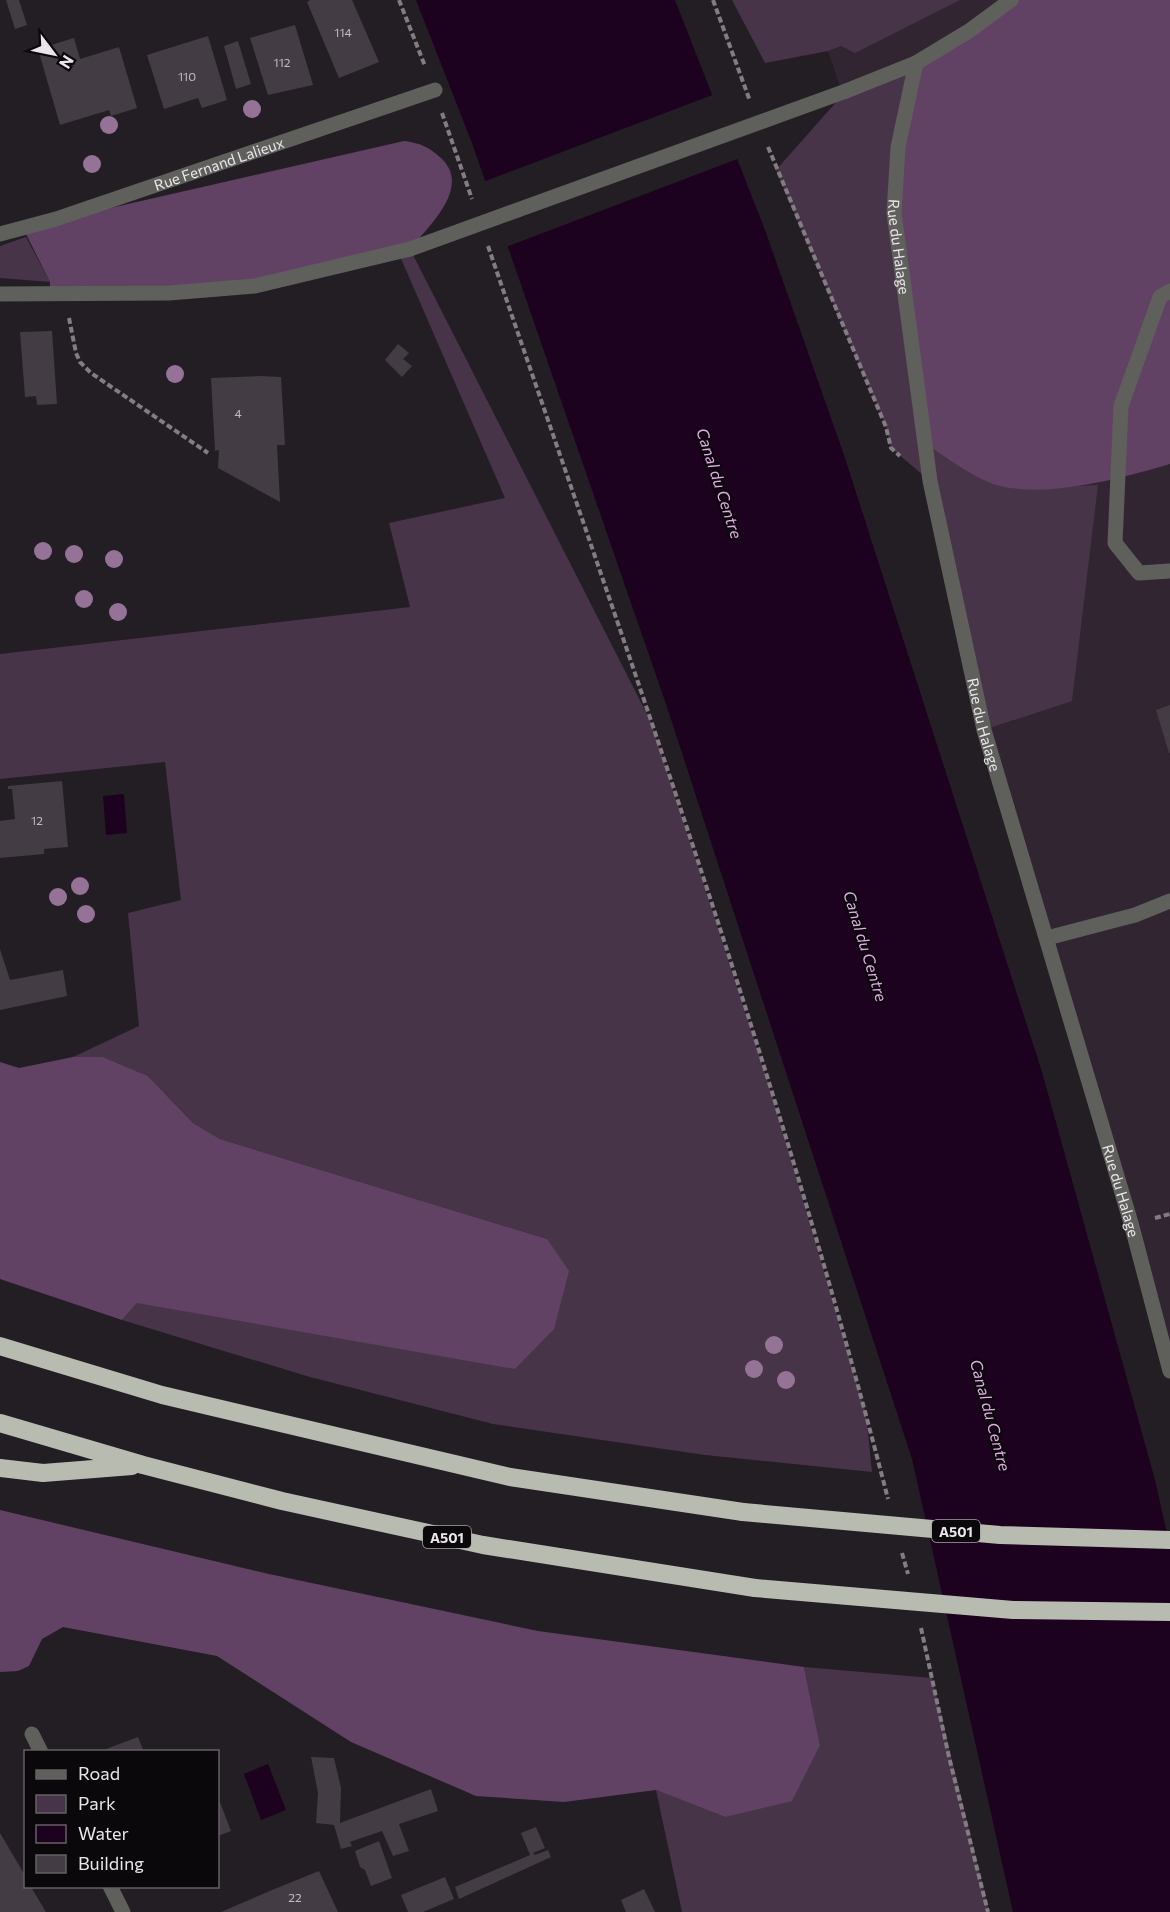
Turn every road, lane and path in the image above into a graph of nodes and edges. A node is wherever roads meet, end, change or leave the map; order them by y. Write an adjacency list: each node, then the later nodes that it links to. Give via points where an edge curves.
1 (399, 0): 5 (path)
2 (713, 0): 6 (path)
3 (1011, 0): 4 (street)
4 (916, 63): 12 (street, bridge, via 410,249 255,286 170,293); 15 (street, Rue du Halage, via 898,147 894,213)
5 (435, 90): 8 (path); 9 (street, Rue Fernand Lalieux, via 56,219)
6 (752, 106)
7 (764, 138): 15 (path, via 886,427 891,448)
8 (473, 203)
9 (0, 234)
10 (485, 237): 24 (path, via 651,722 770,1089)
11 (1170, 291): 16 (street, via 1160,297 1121,406 1115,543 1139,573)
12 (64, 293): 13 (street); 14 (path, via 80,362)
13 (0, 294)
14 (208, 453)
15 (930, 481): 18 (street, Rue du Halage, via 984,730)
16 (1170, 571)
17 (1170, 901): 18 (street, via 1135,915)
18 (1047, 938): 20 (street, Rue du Halage)
19 (0, 1346): 25 (highway, A501, bridge, via 162,1395 510,1477 743,1512 1000,1535)
20 (1170, 1371)
21 (0, 1423): 22 (highway, A501)
22 (143, 1465): 23 (highway, via 43,1473); 28 (highway, A501, bridge, via 282,1501 483,1545 755,1588 1013,1610)
23 (0, 1468)
24 (890, 1506)
25 (1170, 1540)
26 (899, 1541): 27 (path)
27 (908, 1576)
28 (1170, 1612)
29 (920, 1622): 34 (path)
30 (32, 1734): 31 (street)
31 (40, 1750)
32 (111, 1888): 33 (street)
33 (123, 1912)
34 (988, 1912)

